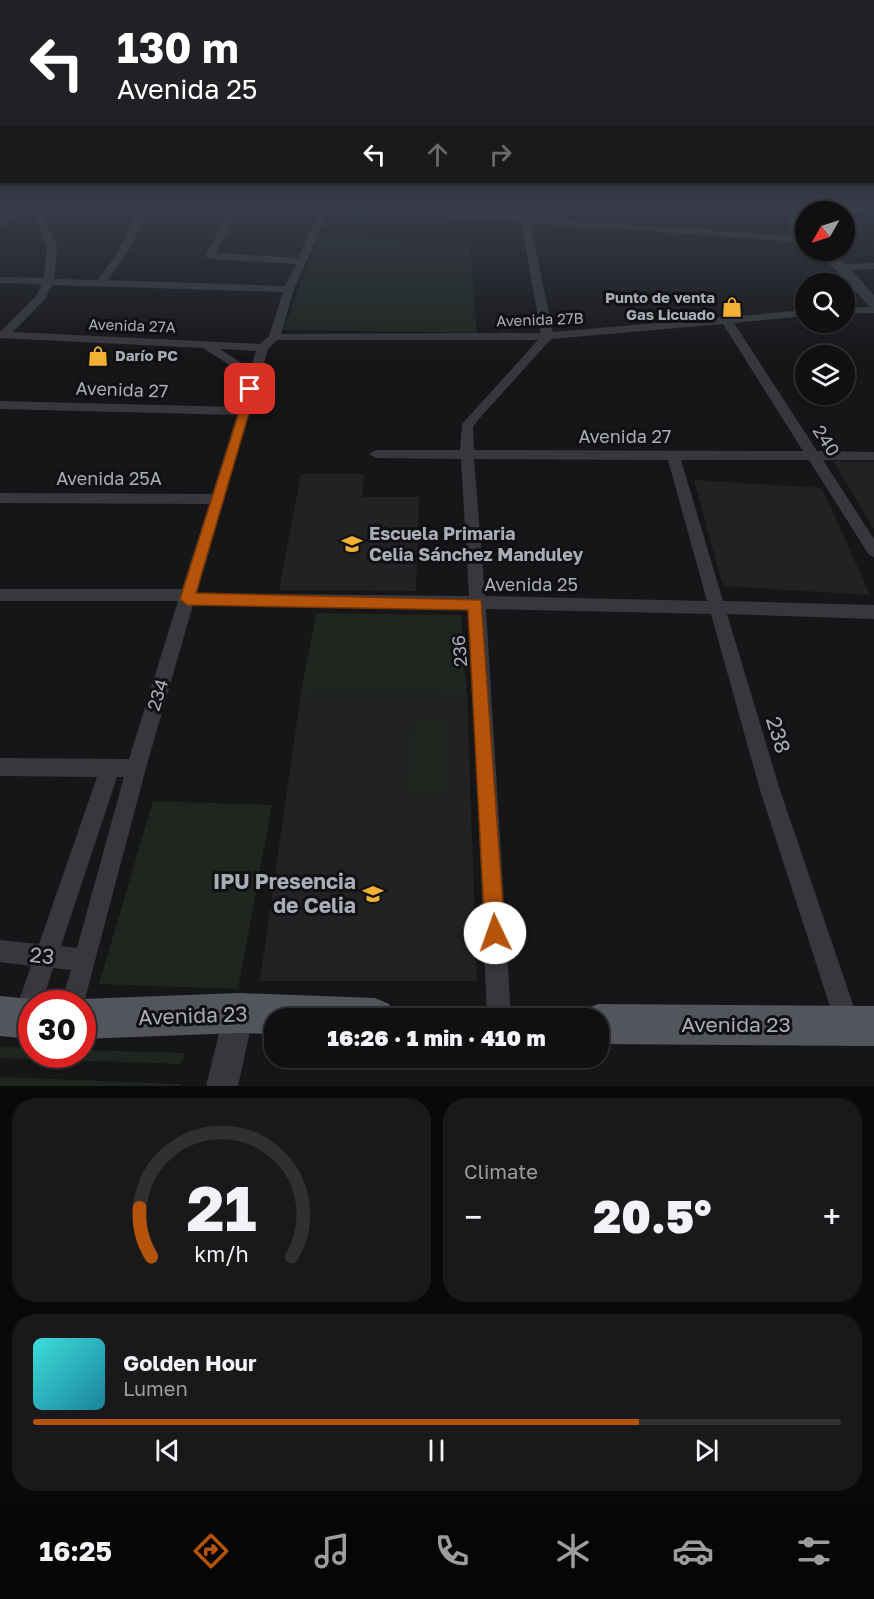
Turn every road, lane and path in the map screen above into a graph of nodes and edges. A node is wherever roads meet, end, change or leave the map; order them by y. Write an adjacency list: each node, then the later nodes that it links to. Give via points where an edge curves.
1 (50, 257): 11 (street)
2 (120, 257): 12 (street)
3 (222, 257): 6 (street)
4 (303, 257): 6 (street, 234)
5 (532, 257): 21 (street)
6 (301, 261): 13 (street, 234)
7 (833, 261): 9 (street)
8 (874, 266): 9 (street)
9 (841, 267): 14 (street)
10 (0, 280): 11 (street)
11 (49, 281): 12 (street); 19 (street, via 41,297)
12 (102, 282): 13 (street)
13 (289, 289): 20 (street, 234)
14 (874, 303)
15 (874, 310): 16 (street)
16 (855, 311)
17 (795, 314): 18 (street, Avenida 27B)
18 (727, 321): 21 (street, Avenida 27B); 30 (street, 240)
19 (2, 335): 22 (street, Avenida 27A)
20 (274, 337): 21 (street, Avenida 27B); 23 (street, 234)
21 (547, 337): 29 (street, 236, via 470,422)
22 (199, 343): 23 (street, Avenida 27A); 24 (street, via 236,364)
23 (263, 348): 24 (street, 234)
24 (250, 389): 26 (street, 234)
25 (0, 405): 26 (street, Avenida 27)
26 (244, 411): 33 (street, 234)
27 (376, 454): 29 (street, Avenida 27)
28 (673, 455): 29 (street, Avenida 27); 30 (street, Avenida 27); 38 (street, 238)
29 (468, 456): 37 (street, 236)
30 (814, 456): 31 (street, Avenida 27); 34 (street, 240)
31 (874, 456)
32 (0, 498): 33 (street, Avenida 25A)
33 (217, 499): 36 (street, 234)
34 (874, 551)
35 (0, 595): 36 (street, Avenida 25)
36 (188, 597): 37 (street, Avenida 25); 42 (street, 234)
37 (476, 604): 38 (street, Avenida 25); 48 (street, 236)
38 (715, 608): 39 (street, Avenida 25); 53 (street, 238, via 770,790)
39 (874, 612)
40 (0, 767): 41 (street)
41 (110, 768): 42 (street); 44 (street)
42 (136, 768): 45 (street, 234)
43 (0, 951): 44 (street, 23)
44 (47, 956): 45 (street, 23); 46 (street)
45 (84, 960): 47 (street, 234)
46 (32, 990)
47 (76, 990)
48 (498, 1008)
49 (239, 1013): 50 (main road, Avenida 23); 51 (main road, Avenida 23); 54 (street)
50 (264, 1014)
51 (96, 1018)
52 (609, 1024): 53 (main road, Avenida 23)
53 (861, 1026)
54 (222, 1086)

